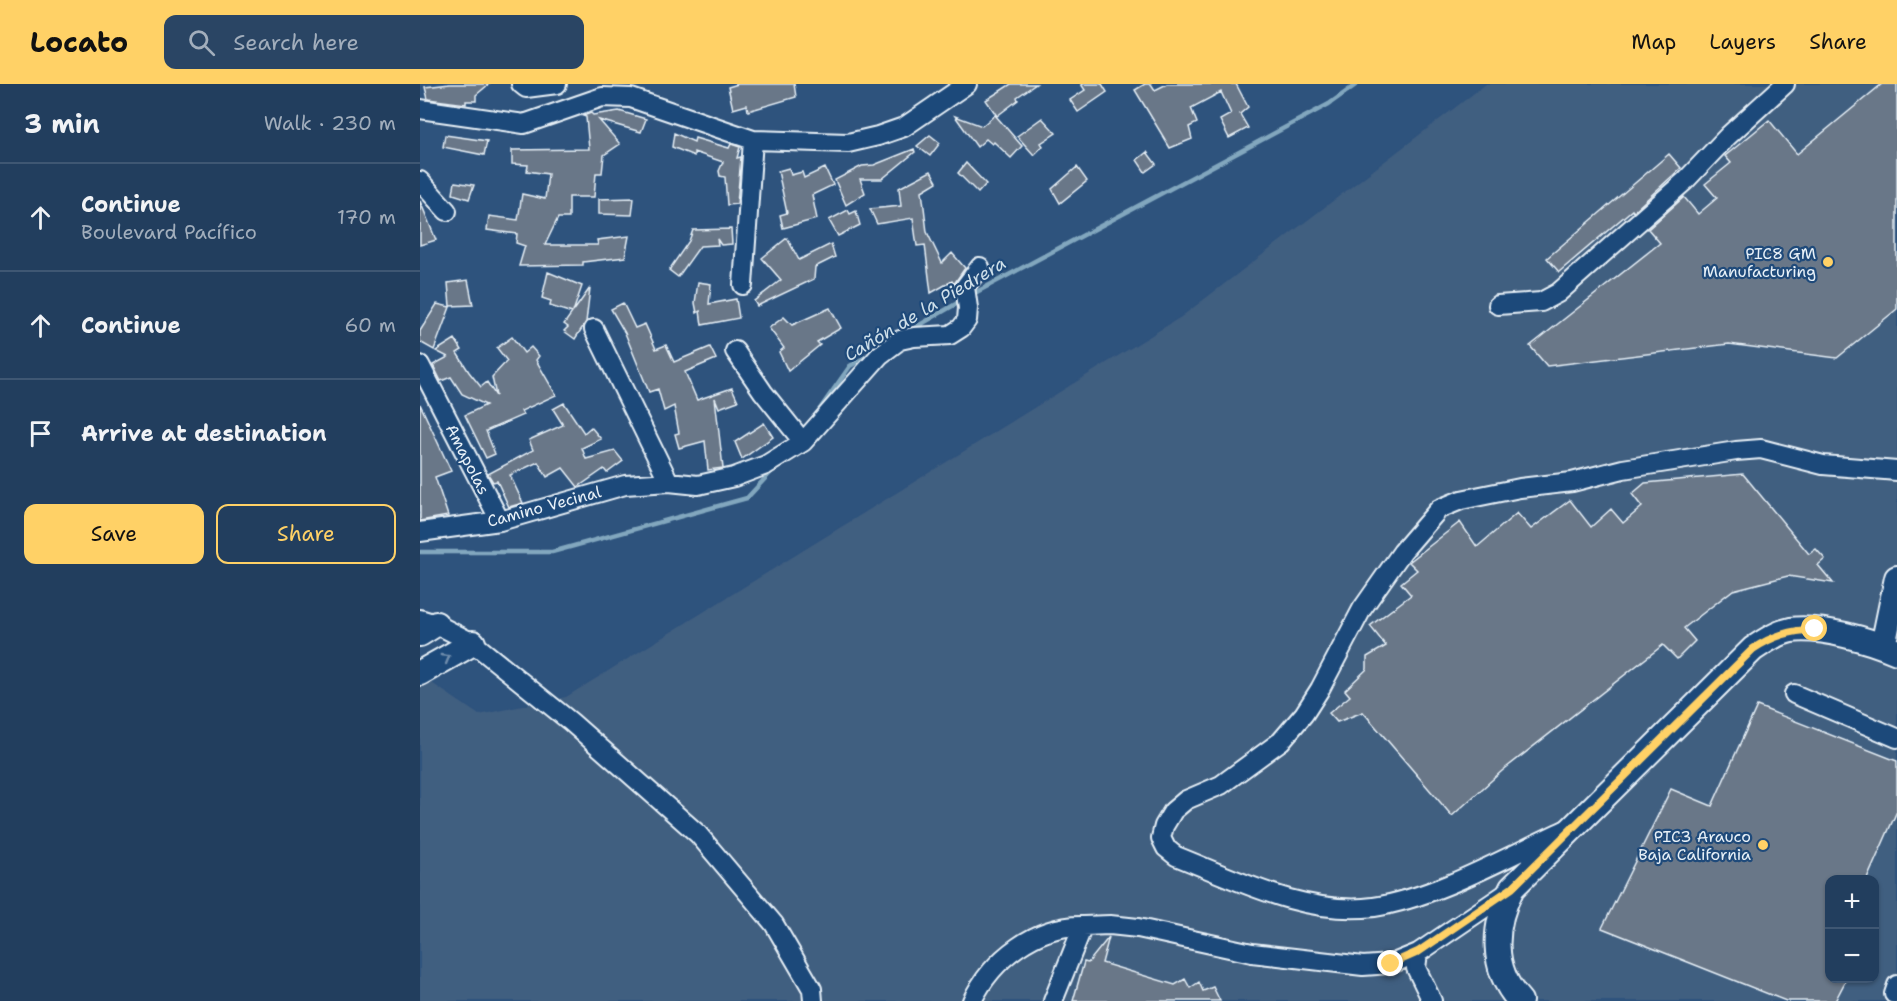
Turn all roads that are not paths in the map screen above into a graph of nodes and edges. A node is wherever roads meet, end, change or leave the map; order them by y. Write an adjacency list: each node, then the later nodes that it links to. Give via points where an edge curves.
1 (520, 84): 4 (street, via 526,88)
2 (967, 84): 6 (street, via 904,127 878,136 848,143)
3 (1785, 84): 11 (street, via 1685,181 1558,293 1541,302)
4 (553, 86)
5 (420, 109): 6 (street, via 524,124 602,97 631,98)
6 (753, 140): 10 (street)
7 (420, 181): 8 (street)
8 (447, 211)
9 (980, 267): 15 (street, Camino Vecinal, via 965,287 967,320 961,328 950,335 900,340 880,355)
10 (743, 285)
11 (1498, 305)
12 (594, 329): 17 (street)
13 (735, 351): 15 (street)
14 (420, 365): 18 (street, Amapolas)
15 (803, 442): 17 (street, Camino Vecinal, via 766,465 734,477 698,485)
16 (1897, 471): 27 (street, via 1822,465 1753,449 1520,488 1461,500 1439,509 1402,552 1362,609 1304,714 1281,741 1221,785 1186,800 1173,811 1161,838 1176,856 1273,894 1323,906 1372,908 1412,899)
17 (669, 482): 18 (street, Camino Vecinal, via 625,485)
18 (500, 521): 19 (street, Camino Vecinal)
19 (420, 532)
20 (1897, 578): 23 (main road)
21 (425, 626): 22 (street)
22 (473, 643): 24 (main road, one-way to 22); 31 (street, via 571,722 698,834 774,924 812,989)
23 (1890, 649): 27 (main road, via 1815,629 1770,638 1753,649)
24 (420, 673)
25 (1794, 694): 26 (street)
26 (1897, 738)
27 (1575, 825): 28 (main road)
28 (1512, 888): 30 (street); 35 (main road, via 1498,927 1497,954 1502,975)
29 (1083, 926): 30 (street, via 1121,926 1252,953 1363,966 1391,964); 32 (street, via 1053,928 1014,950 991,971); 33 (street)
30 (1418, 952): 34 (street, via 1416,968)
31 (813, 1001)
32 (972, 1001)
33 (1053, 1001)
34 (1432, 1001)
35 (1520, 1001)

